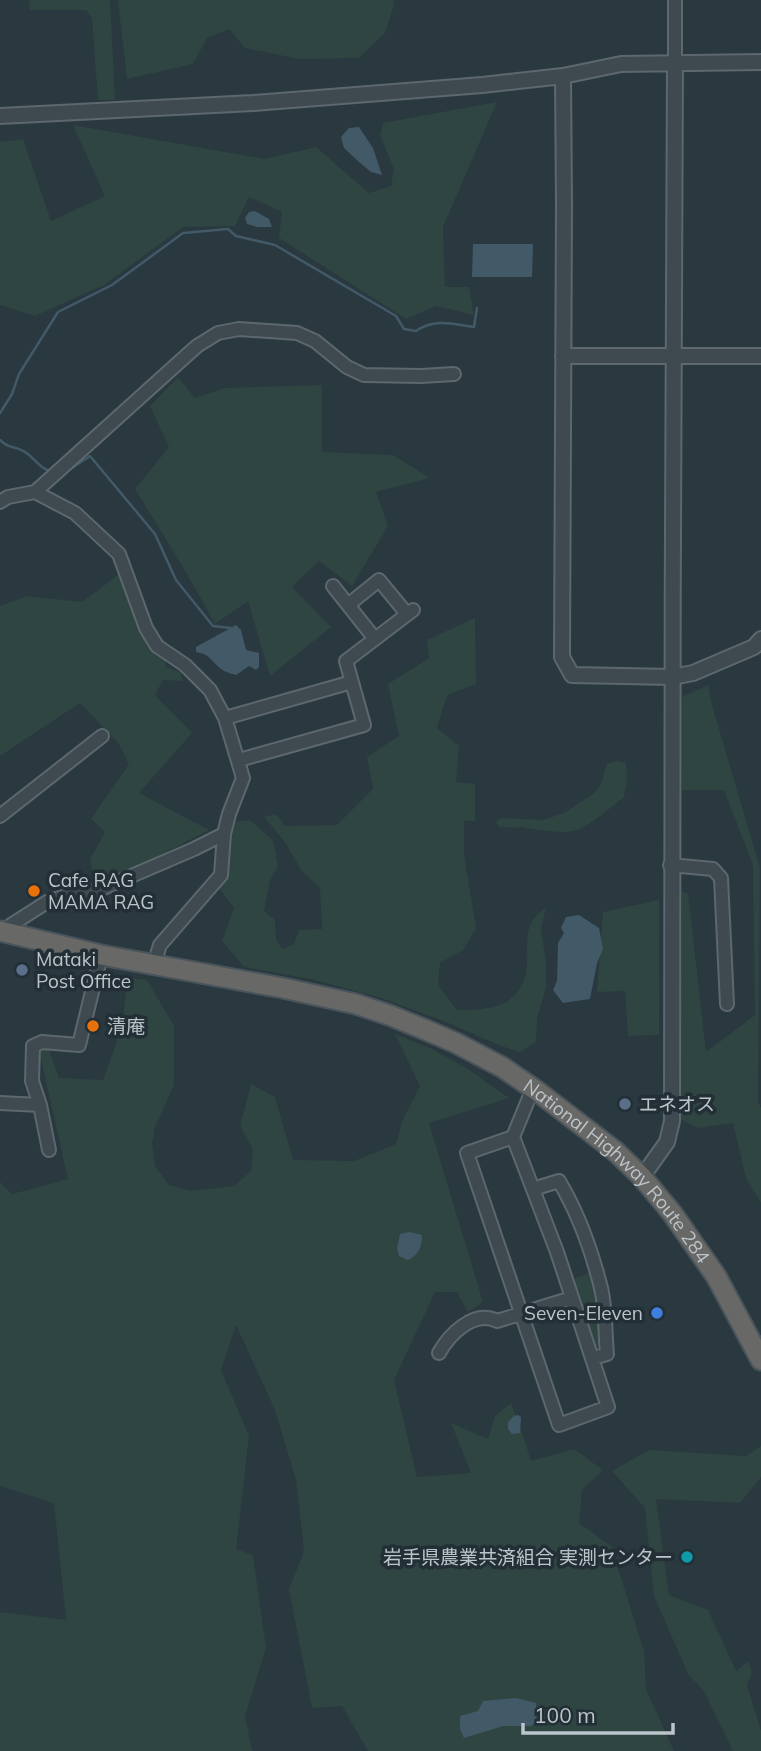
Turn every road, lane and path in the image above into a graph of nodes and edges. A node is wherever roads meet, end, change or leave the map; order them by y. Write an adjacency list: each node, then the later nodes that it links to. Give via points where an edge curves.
1 (675, 0): 3 (street)
2 (761, 62): 3 (street)
3 (675, 64): 4 (street, via 621,64); 7 (street)
4 (563, 76): 5 (street, via 253,103); 6 (street)
5 (0, 116)
6 (563, 356): 7 (street); 16 (street, via 562,657 572,675)
7 (675, 356): 8 (street); 16 (street)
8 (761, 356)
9 (454, 374): 10 (street, via 364,375 297,333 239,329 218,333 197,346)
10 (35, 492): 11 (street); 18 (street, via 75,513 119,554 157,646 210,690)
11 (0, 502)
12 (332, 586): 13 (street)
13 (348, 605): 14 (street); 14 (street, via 379,580 410,612)
14 (375, 639): 17 (street, via 346,661)
15 (761, 639): 16 (street, via 754,647)
16 (672, 677): 23 (street)
17 (352, 682): 18 (street); 20 (street, via 364,725)
18 (225, 718): 20 (street)
19 (102, 736): 21 (street)
20 (239, 760): 22 (street, via 243,778)
21 (0, 816)
22 (224, 834): 24 (street, via 99,890 47,902); 26 (street, via 220,875 160,944)
23 (670, 865): 27 (street, via 713,869 722,878); 34 (street, via 672,1121 667,1142)
24 (1, 932): 25 (highway, National Highway Route 284)
25 (101, 954): 26 (highway, National Highway Route 284); 31 (street, via 79,1045 42,1042 33,1046 32,1081)
26 (154, 964): 28 (highway, National Highway Route 284, via 356,1004)
27 (727, 1004)
28 (426, 1030): 29 (highway, National Highway Route 284, via 502,1067); 34 (highway, National Highway Route 284, via 452,1036 505,1060 621,1142)
29 (537, 1091): 32 (street, via 529,1098); 34 (highway, National Highway Route 284)
30 (0, 1103): 31 (street)
31 (40, 1105): 33 (street)
32 (513, 1137): 35 (street); 37 (street, via 467,1153)
33 (49, 1150)
34 (646, 1172): 38 (highway, National Highway Route 284, via 683,1207); 41 (highway, National Highway Route 284, via 716,1276)
35 (533, 1189): 36 (street); 40 (street, via 559,1181 588,1248 601,1290 607,1354)
36 (572, 1298): 37 (street); 40 (street)
37 (523, 1313): 39 (street, via 497,1321 478,1318 447,1340); 40 (street, via 559,1425 608,1407)
38 (761, 1333)
39 (439, 1353)
40 (593, 1358)
41 (761, 1360)

